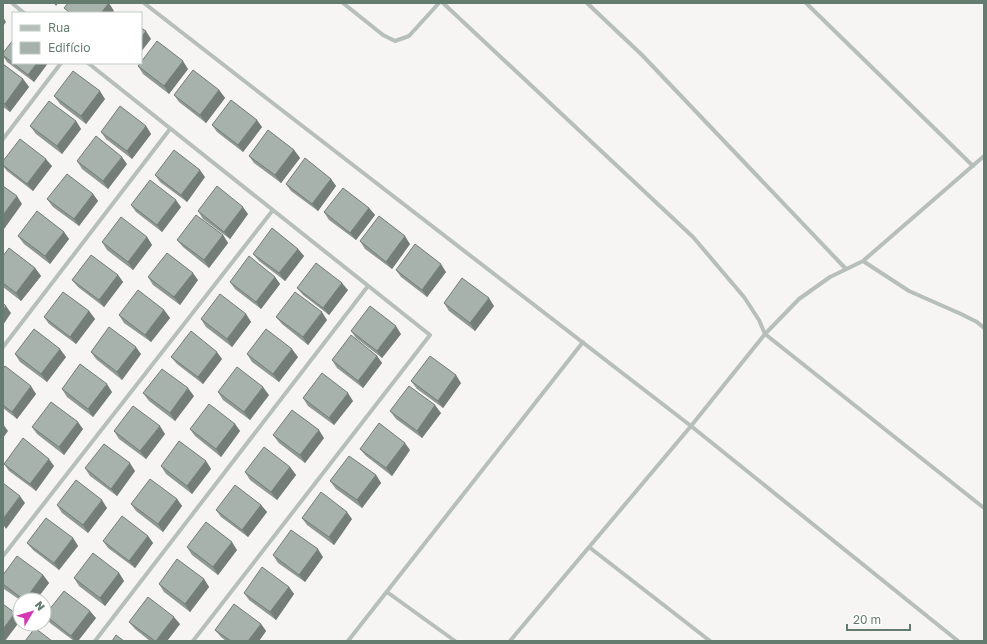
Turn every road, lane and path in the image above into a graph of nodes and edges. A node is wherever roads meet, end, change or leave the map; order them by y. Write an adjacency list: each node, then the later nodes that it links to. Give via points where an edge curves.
1 (12, 3): 8 (street)
2 (144, 3): 21 (street)
3 (343, 3): 4 (street, via 383,35 395,41 409,36)
4 (439, 3)
5 (443, 3): 20 (street, via 693,237 744,297)
6 (587, 3): 17 (street, via 642,54)
7 (806, 3): 14 (street)
8 (23, 12)
9 (60, 64): 12 (street)
10 (89, 64): 11 (street)
11 (170, 129): 15 (street); 22 (street)
12 (3, 139)
13 (984, 156): 14 (street)
14 (973, 166): 16 (street)
15 (273, 210): 18 (street); 26 (street)
16 (863, 261): 17 (street); 19 (street, via 909,291 961,314)
17 (846, 268): 20 (street, via 799,299)
18 (368, 286): 28 (street); 29 (street, via 430,335)
19 (984, 328)
20 (765, 334): 23 (street); 24 (street)
21 (582, 342): 23 (street); 27 (street)
22 (3, 347)
23 (692, 426): 25 (street); 34 (street)
24 (984, 508)
25 (589, 547): 32 (street); 33 (street)
26 (3, 556)
27 (387, 592): 30 (street); 31 (street)
28 (95, 641)
29 (193, 641)
30 (348, 641)
31 (455, 641)
32 (510, 641)
33 (710, 641)
34 (958, 641)

